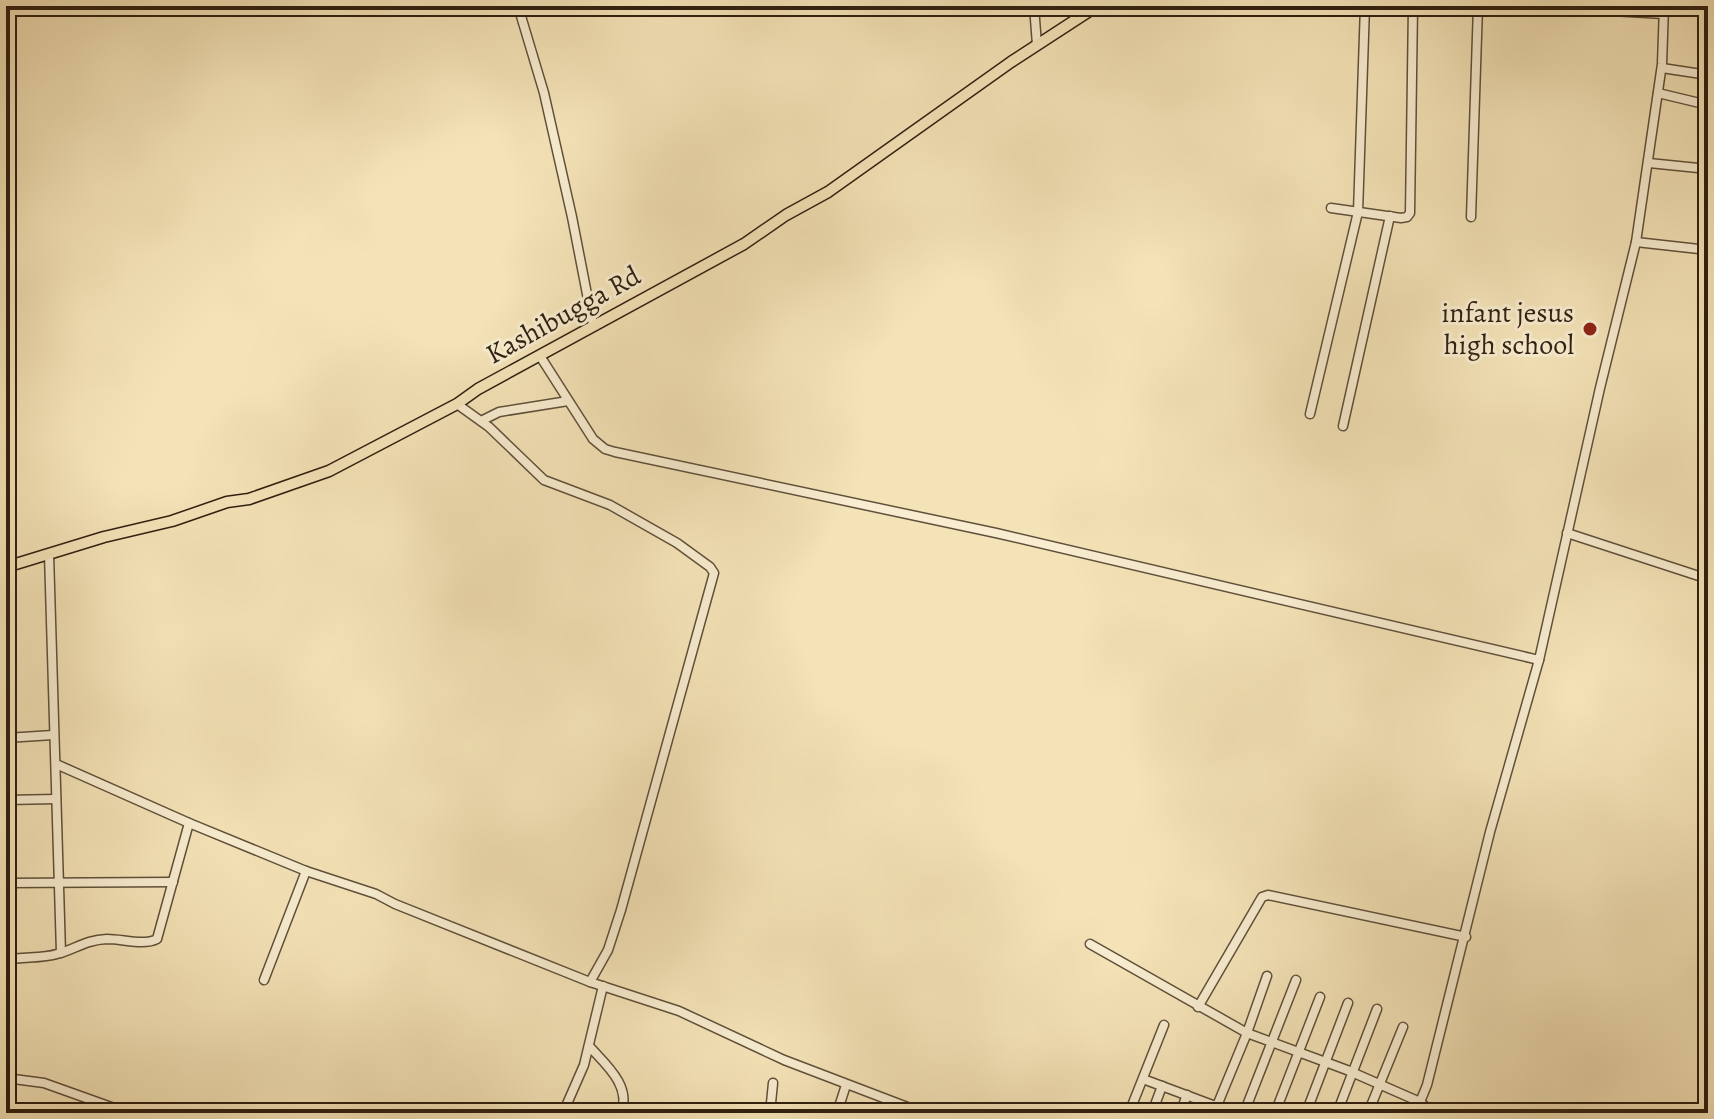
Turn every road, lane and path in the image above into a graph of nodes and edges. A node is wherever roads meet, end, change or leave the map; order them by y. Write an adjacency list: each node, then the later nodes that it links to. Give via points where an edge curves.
1 (518, 6): 22 (street, via 544,93)
2 (1034, 6): 9 (street)
3 (1097, 6): 9 (main road, Kashibugga Rd)
4 (1365, 6): 17 (street)
5 (1413, 6): 18 (street, via 1411,206 1407,217)
6 (1478, 6): 19 (street)
7 (1525, 6): 8 (street)
8 (1664, 10): 10 (street)
9 (1037, 45): 22 (main road, Kashibugga Rd, via 828,192)
10 (1662, 68): 11 (street); 12 (street)
11 (1708, 75)
12 (1658, 93): 13 (street); 14 (street)
13 (1708, 105)
14 (1649, 163): 15 (street); 20 (street)
15 (1708, 169)
16 (1331, 208): 17 (street)
17 (1358, 212): 18 (street); 26 (street)
18 (1390, 216): 28 (street)
19 (1471, 217)
20 (1636, 242): 21 (street); 29 (street)
21 (1708, 250)
22 (593, 325): 23 (main road, Kashibugga Rd)
23 (540, 356): 24 (street); 25 (main road, Kashibugga Rd)
24 (568, 401): 27 (street, via 499,412); 33 (street, via 593,439 615,452 981,530)
25 (457, 404): 27 (street); 30 (main road, Kashibugga Rd, via 329,471 249,499)
26 (1310, 414)
27 (481, 421): 52 (street, via 544,480 610,505 677,543 714,573 621,910)
28 (1343, 426)
29 (1567, 533): 32 (street); 33 (street)
30 (49, 554): 31 (main road, Kashibugga Rd); 34 (street)
31 (6, 567)
32 (1708, 579)
33 (1539, 660): 45 (street)
34 (53, 735): 35 (street); 36 (street)
35 (6, 738)
36 (56, 764): 37 (street); 39 (street)
37 (56, 799): 38 (street); 41 (street)
38 (6, 800)
39 (189, 823): 40 (street); 42 (street)
40 (306, 871): 50 (street); 52 (street, via 376,894)
41 (59, 882): 42 (street); 43 (street); 47 (street)
42 (173, 882): 47 (street, via 153,942 90,941)
43 (6, 883)
44 (6, 920): 48 (street)
45 (1466, 937): 56 (street, via 1268,895 1262,897); 73 (street)
46 (1090, 944): 56 (street)
47 (61, 953): 48 (street)
48 (8, 960)
49 (1267, 976): 60 (street)
50 (264, 980)
51 (1296, 980): 61 (street)
52 (590, 982): 53 (street)
53 (603, 986): 62 (street); 69 (street, via 679,1011)
54 (1320, 997): 63 (street)
55 (1348, 1003): 64 (street)
56 (1198, 1007): 60 (street)
57 (1377, 1009): 65 (street)
58 (1164, 1025): 67 (street)
59 (1403, 1027): 71 (street)
60 (1247, 1033): 61 (street); 75 (street)
61 (1272, 1043): 63 (street); 86 (street)
62 (589, 1046): 74 (street, via 617,1077); 77 (street)
63 (1299, 1052): 64 (street); 87 (street)
64 (1325, 1062): 65 (street); 88 (street)
65 (1352, 1073): 71 (street); 89 (street)
66 (6, 1078): 76 (street, via 44,1083)
67 (1143, 1079): 70 (street); 82 (street)
68 (773, 1083): 79 (street)
69 (846, 1085): 80 (street); 81 (street)
70 (1162, 1086): 72 (street); 83 (street)
71 (1381, 1086): 73 (street); 90 (street)
72 (1187, 1095): 75 (street); 84 (street)
73 (1420, 1102): 91 (street); 92 (street)
74 (622, 1109): 78 (street)
75 (1215, 1110): 85 (street)
76 (123, 1112)
77 (563, 1113)
78 (641, 1113)
79 (770, 1113)
80 (837, 1113)
81 (923, 1113)
82 (1129, 1113)
83 (1152, 1113)
84 (1180, 1113)
85 (1234, 1113)
86 (1244, 1113)
87 (1275, 1113)
88 (1306, 1113)
89 (1337, 1113)
90 (1368, 1113)
91 (1411, 1113)
92 (1433, 1113)

